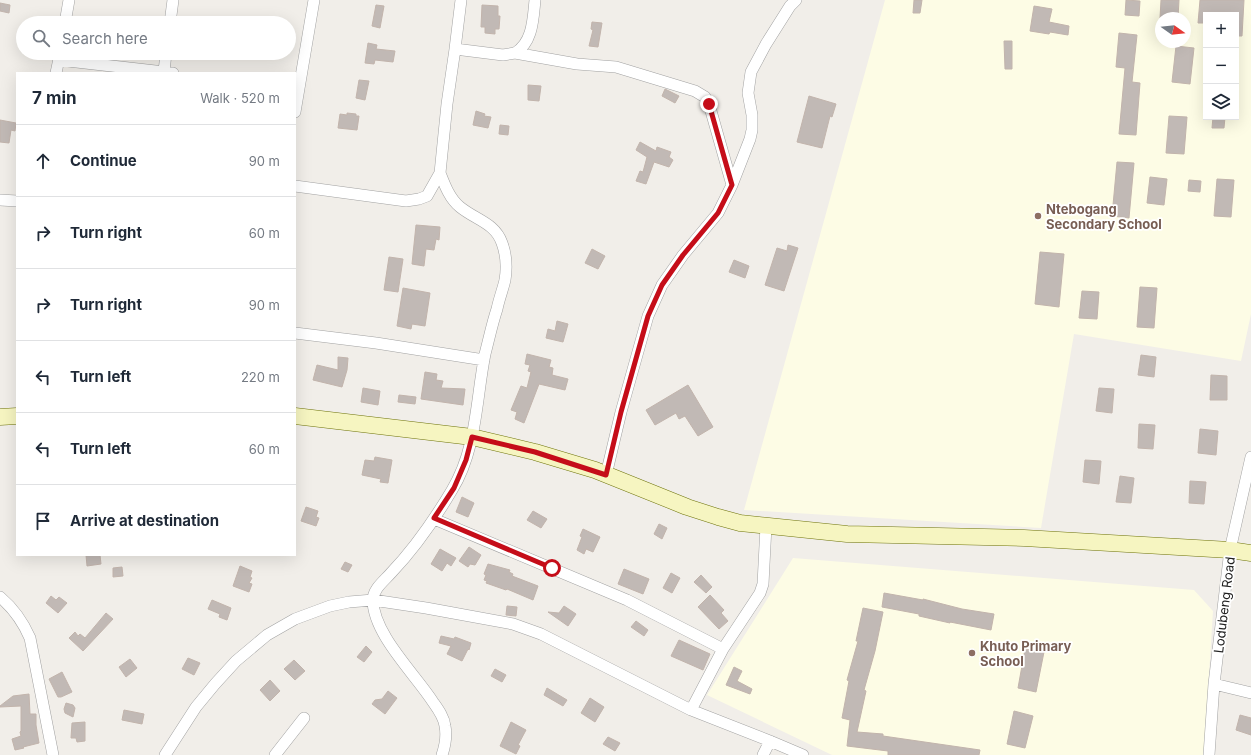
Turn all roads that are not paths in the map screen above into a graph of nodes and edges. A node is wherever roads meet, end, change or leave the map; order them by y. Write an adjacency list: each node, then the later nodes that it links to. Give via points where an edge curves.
1 (69, 0): 7 (street)
2 (173, 0): 8 (street)
3 (314, 0): 17 (street)
4 (461, 0): 9 (street)
5 (535, 0): 10 (street, via 530,34 522,49)
6 (796, 0): 20 (street, via 766,44 751,72 748,93 752,130)
7 (66, 16)
8 (171, 16)
9 (456, 49): 10 (street, via 503,55); 19 (street)
10 (515, 54): 20 (street, via 577,64 616,67 695,91 705,97)
11 (58, 60): 14 (street)
12 (79, 60): 15 (street)
13 (167, 60): 16 (street)
14 (56, 72)
15 (161, 72)
16 (168, 72)
17 (297, 82): 18 (street)
18 (296, 97)
19 (440, 174): 21 (street, via 427,196 406,201); 25 (street, via 447,190 459,206 488,224 497,232 503,244 506,260 505,280)
20 (732, 185): 31 (street, via 718,213 683,255 656,297 648,316 621,412)
21 (296, 186)
22 (0, 200): 23 (street)
23 (16, 201)
24 (296, 333): 25 (street)
25 (484, 360): 29 (street)
26 (16, 416): 28 (street)
27 (296, 416): 29 (street)
28 (0, 417)
29 (472, 437): 31 (street, via 535,452); 32 (street, via 454,488)
30 (1251, 457): 34 (street, Lodubeng Road)
31 (606, 475): 33 (street, via 718,518)
32 (434, 518): 37 (street, via 377,589); 38 (street, via 628,600)
33 (766, 526): 34 (street, via 847,534 1024,538); 38 (street, via 764,584)
34 (1230, 550): 35 (street); 39 (street, Lodubeng Road)
35 (1251, 553)
36 (0, 597): 44 (street, via 14,611 30,638)
37 (373, 600): 41 (street, via 523,627); 45 (street, via 330,606 295,619 267,635 236,661 215,684); 47 (street, via 377,622 389,643 440,713 446,734)
38 (723, 649): 41 (street)
39 (1214, 684): 40 (street); 50 (street, Lodubeng Road)
40 (1251, 693)
41 (690, 710): 43 (street)
42 (304, 718): 46 (street)
43 (770, 740): 48 (street); 49 (street)
44 (53, 755)
45 (165, 755)
46 (275, 755)
47 (442, 755)
48 (763, 755)
49 (803, 755)
50 (1209, 755)

